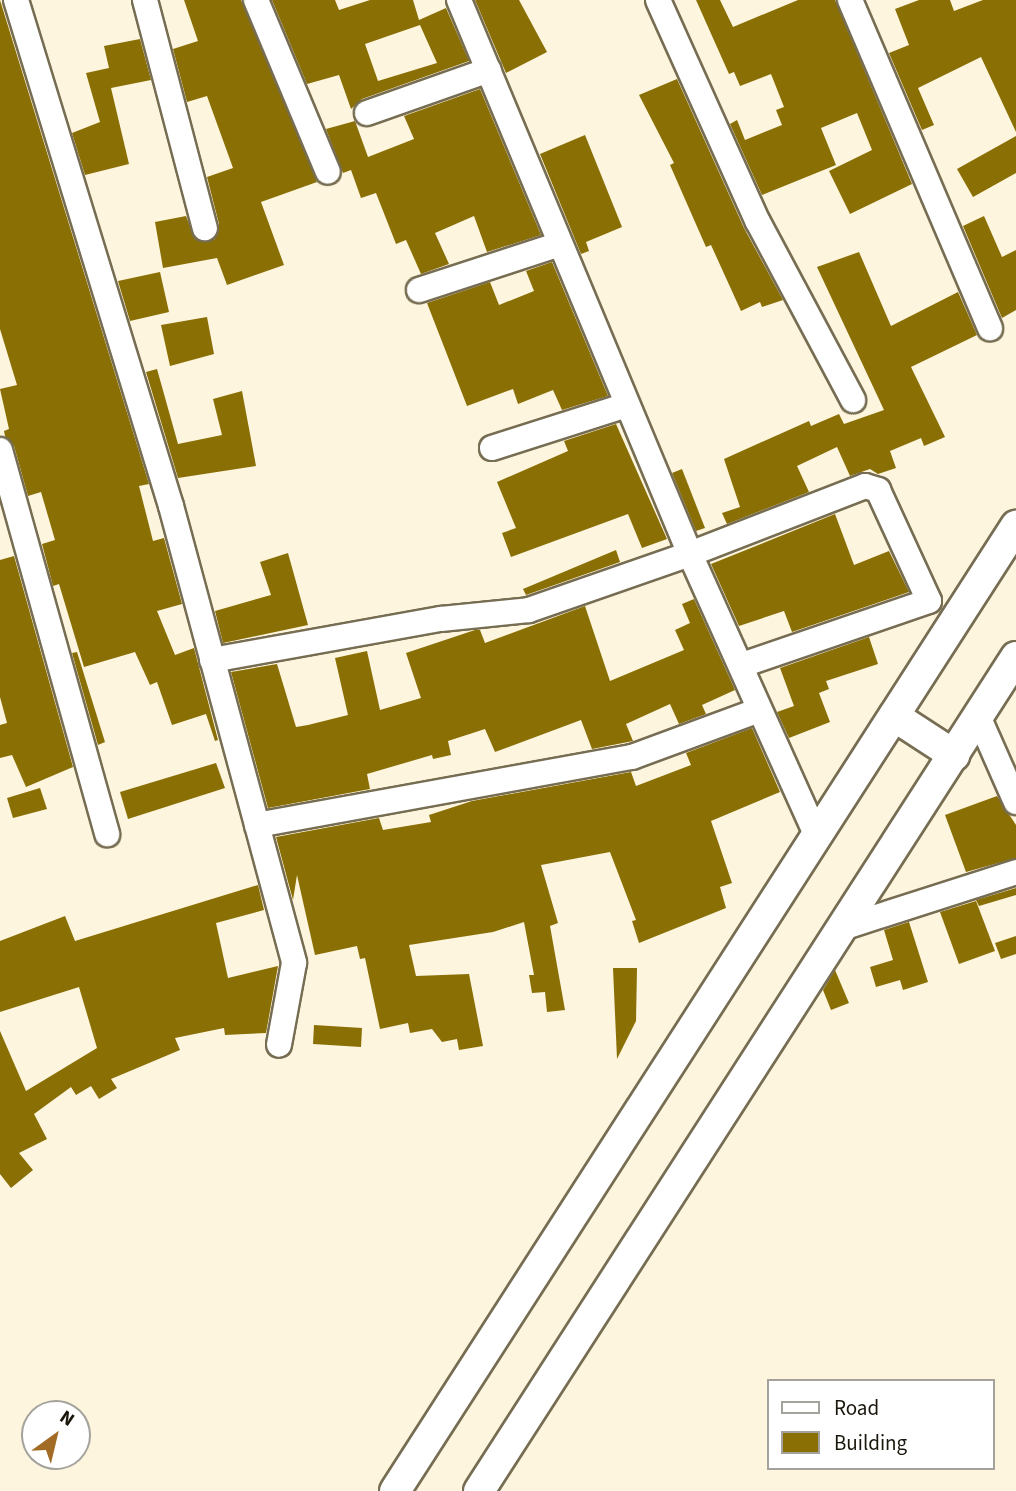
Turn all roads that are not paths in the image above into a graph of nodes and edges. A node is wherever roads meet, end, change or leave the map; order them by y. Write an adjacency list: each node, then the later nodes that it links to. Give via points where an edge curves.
1 (16, 0): 21 (street, via 171,506)
2 (145, 0): 10 (street)
3 (256, 0): 9 (street)
4 (459, 0): 7 (street)
5 (659, 0): 14 (street, via 758,222)
6 (850, 0): 13 (street)
7 (489, 70): 8 (street); 11 (street)
8 (367, 113)
9 (328, 172)
10 (205, 228)
11 (560, 244): 12 (street); 15 (street)
12 (419, 290)
13 (990, 328)
14 (853, 400)
15 (627, 405): 16 (street); 19 (street)
16 (492, 448)
17 (0, 450): 29 (street)
18 (1016, 526): 24 (street)
19 (690, 554): 21 (street, via 528,610 441,619); 22 (street); 22 (street, via 864,485 878,490 929,601)
20 (1016, 657): 25 (street)
21 (212, 660): 28 (street)
22 (742, 665): 23 (street)
23 (759, 710): 28 (street, via 632,757); 30 (street)
24 (894, 716): 26 (street); 30 (street)
25 (978, 716): 26 (street); 27 (street)
26 (954, 755): 32 (street)
27 (1016, 802)
28 (257, 825): 33 (street, via 294,963)
29 (107, 834)
30 (817, 837): 34 (street)
31 (1016, 872): 32 (street)
32 (842, 928): 35 (street)
33 (279, 1045)
34 (395, 1491)
35 (479, 1491)

